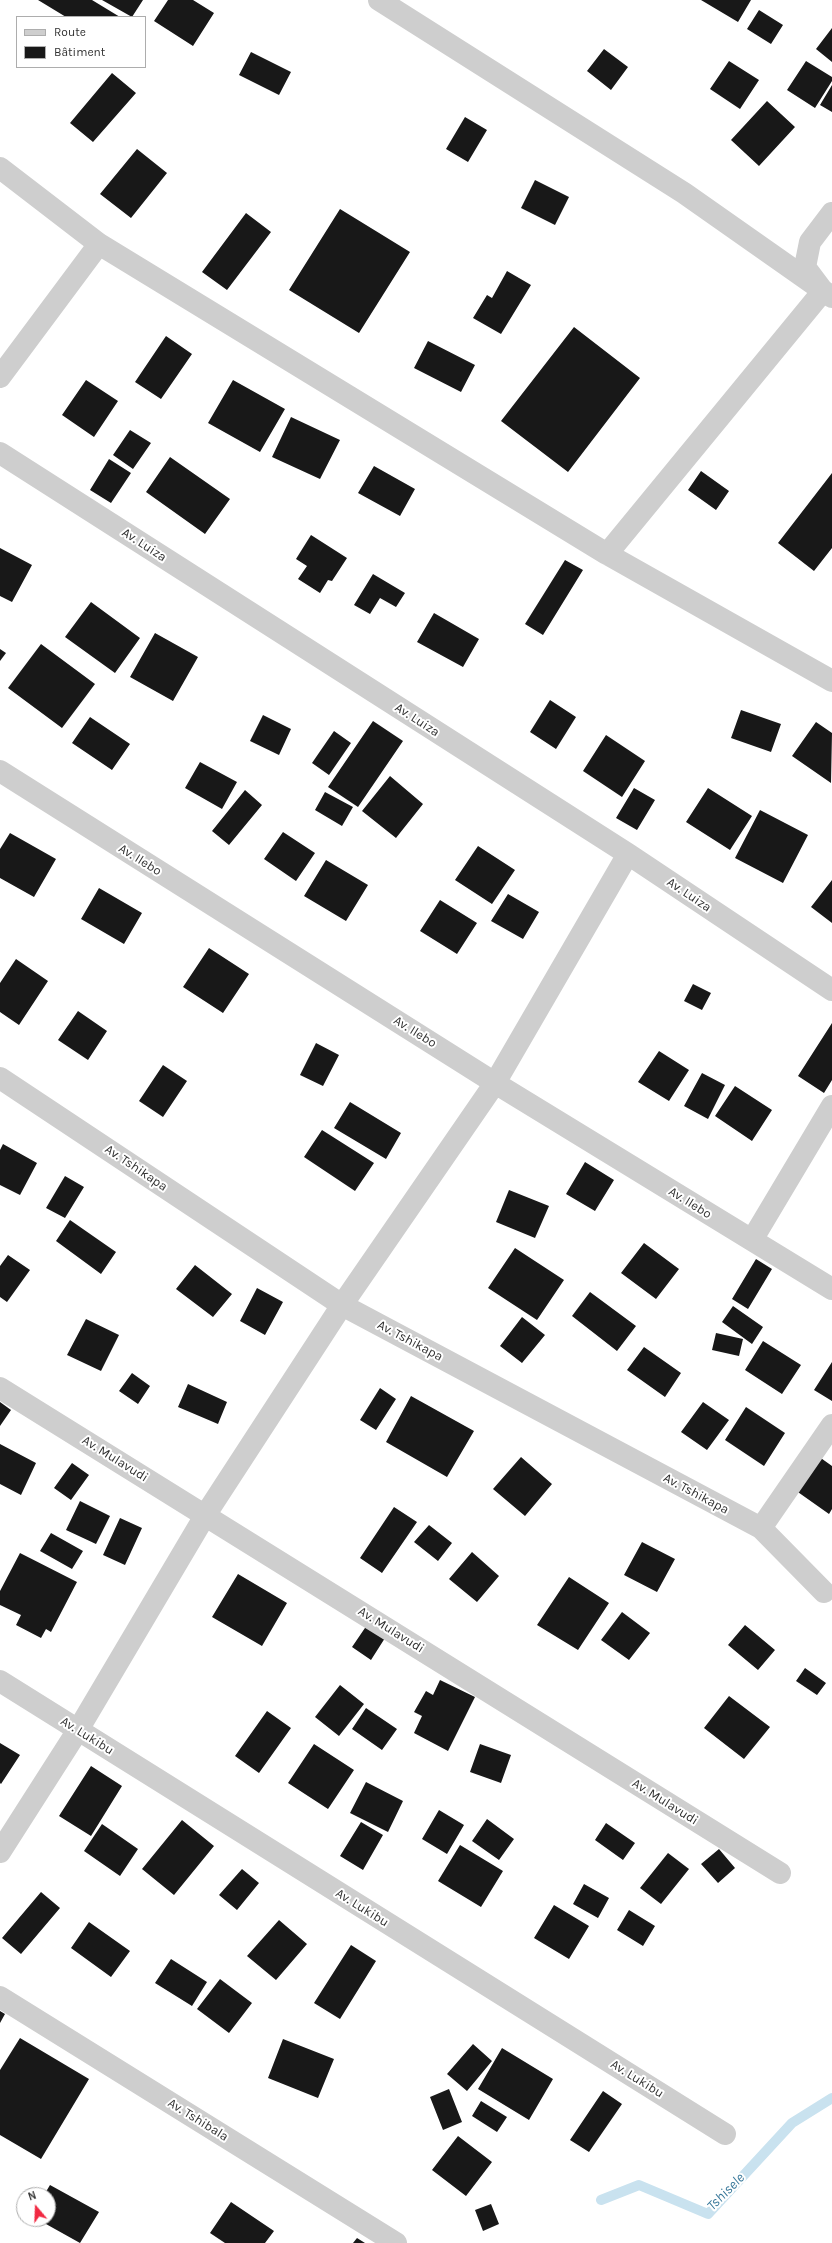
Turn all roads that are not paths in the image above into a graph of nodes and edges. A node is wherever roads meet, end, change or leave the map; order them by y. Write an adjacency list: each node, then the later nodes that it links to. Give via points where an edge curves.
1 (379, 0): 5 (street, via 684,192)
2 (0, 168): 4 (street)
3 (832, 213): 5 (street, via 810,242 805,267)
4 (99, 244): 6 (street); 8 (street)
5 (827, 294): 8 (street)
6 (0, 376)
7 (0, 453): 11 (street, Av. Luiza)
8 (607, 554): 9 (street)
9 (832, 681)
10 (0, 771): 14 (street, Av. Ilebo)
11 (628, 854): 12 (street, Av. Luiza); 14 (street)
12 (832, 990)
13 (0, 1078): 18 (street, Av. Tshikapa)
14 (495, 1083): 16 (street, Av. Ilebo); 18 (street)
15 (832, 1106): 16 (street)
16 (752, 1240): 17 (street, Av. Ilebo)
17 (832, 1289)
18 (342, 1305): 21 (street); 22 (street, Av. Tshikapa)
19 (0, 1388): 21 (street, Av. Mulavudi)
20 (832, 1425): 22 (street)
21 (206, 1514): 25 (street); 27 (street, Av. Mulavudi)
22 (761, 1528): 23 (street, Av. Tshikapa)
23 (824, 1592)
24 (0, 1680): 25 (street, Av. Lukibu)
25 (78, 1730): 26 (street); 29 (street, Av. Lukibu)
26 (0, 1852)
27 (780, 1873)
28 (0, 1998): 30 (street, Av. Tshibala)
29 (725, 2134)
30 (396, 2243)

